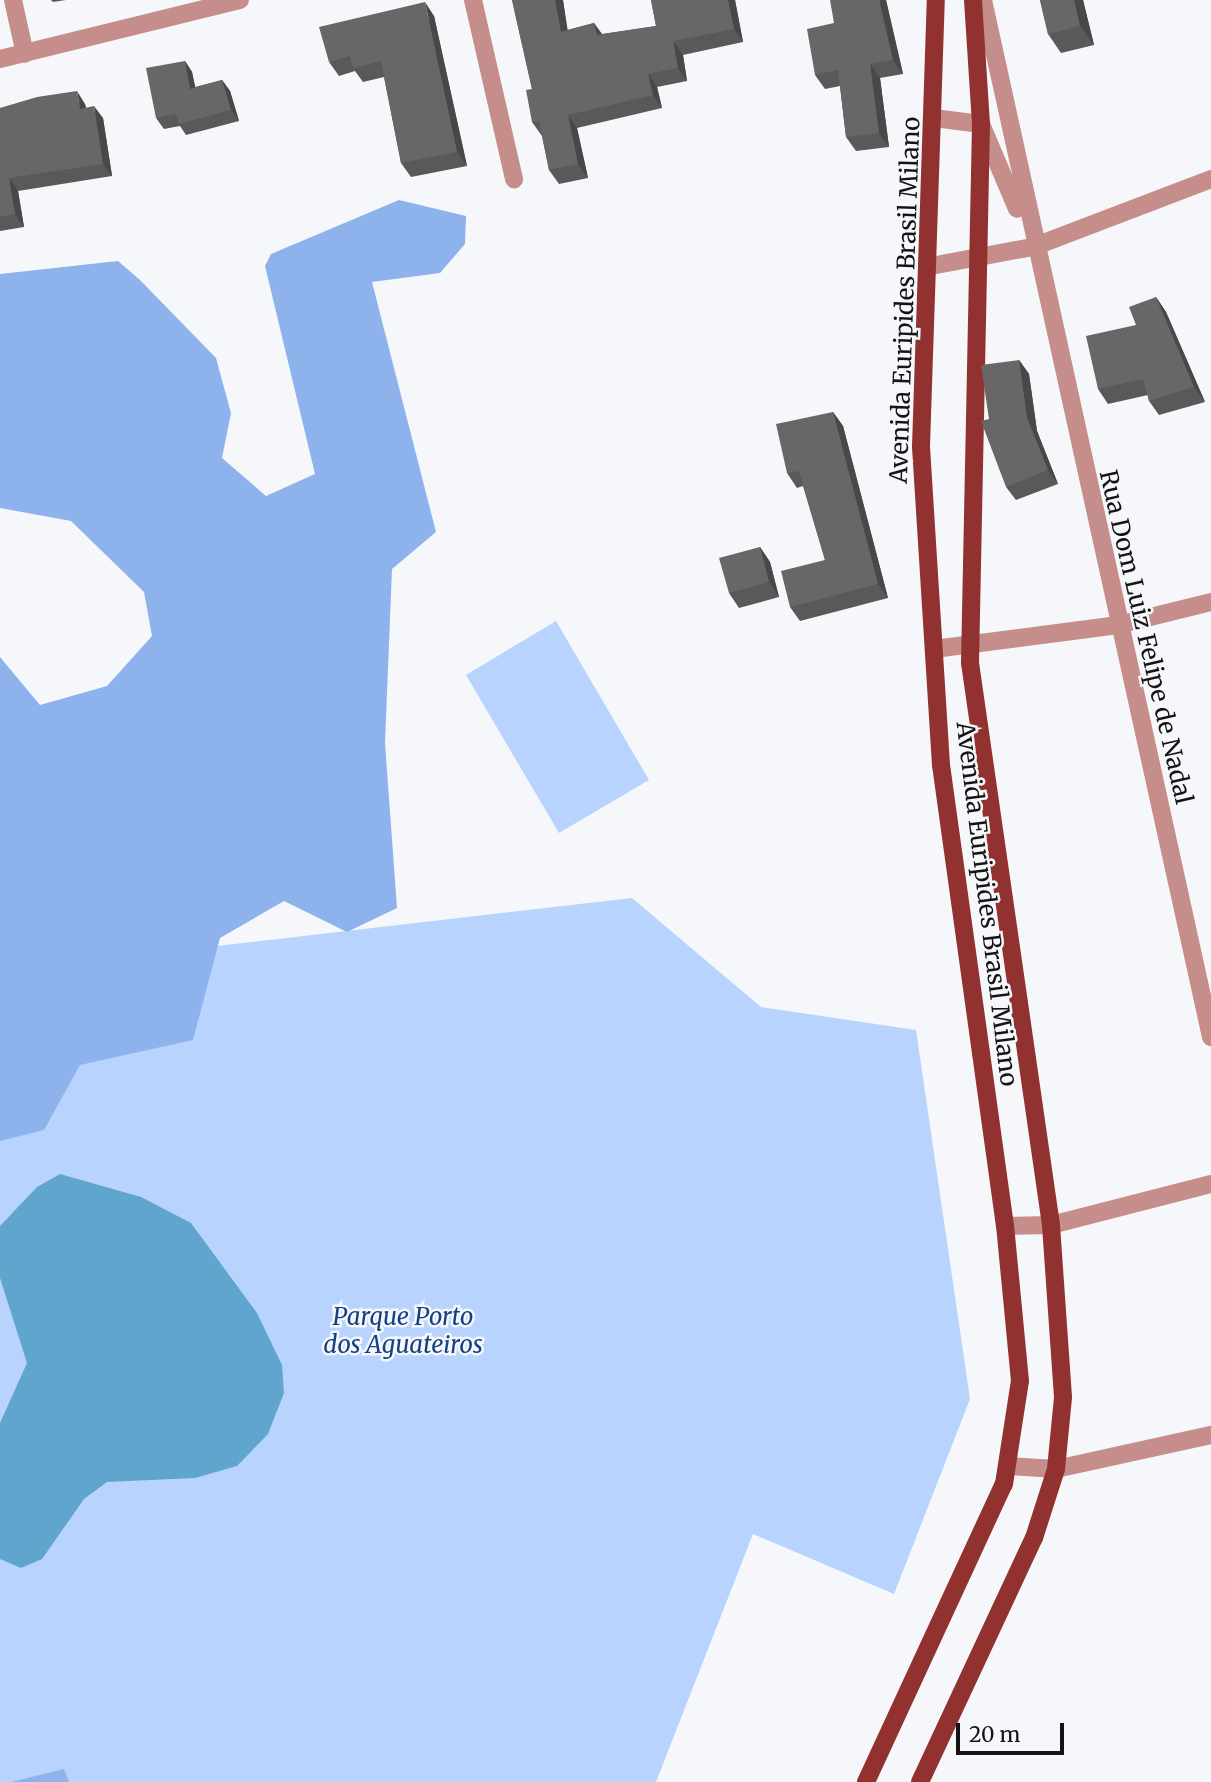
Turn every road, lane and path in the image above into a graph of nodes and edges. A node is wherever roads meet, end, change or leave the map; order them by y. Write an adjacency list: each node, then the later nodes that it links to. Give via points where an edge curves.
1 (13, 0): 7 (street)
2 (240, 0): 7 (street)
3 (472, 0): 11 (street)
4 (936, 0): 9 (main road, Avenida Euripides Brasil Milano)
5 (973, 0): 10 (main road, Avenida Euripides Brasil Milano)
6 (982, 0): 13 (street, Rua Dom Luiz Felipe de Nadal)
7 (25, 54): 8 (street)
8 (0, 59)
9 (934, 118): 10 (street); 15 (main road, Avenida Euripides Brasil Milano)
10 (981, 124): 13 (street, Rua Dom Luiz Felipe de Nadal); 14 (main road, Avenida Euripides Brasil Milano)
11 (514, 179)
12 (1211, 179): 13 (street)
13 (1033, 247): 14 (street); 17 (street, Rua Dom Luiz Felipe de Nadal)
14 (974, 262): 15 (street); 18 (main road, Avenida Euripides Brasil Milano)
15 (931, 266): 19 (main road, Avenida Euripides Brasil Milano, via 921,446)
16 (1211, 602): 17 (street)
17 (1118, 625): 18 (street); 20 (street, Rua Dom Luiz Felipe de Nadal)
18 (970, 647): 19 (street); 22 (main road, Avenida Euripides Brasil Milano)
19 (934, 649): 23 (main road, Avenida Euripides Brasil Milano, via 942,765)
20 (1211, 1037)
21 (1211, 1184): 22 (street)
22 (1051, 1225): 23 (street); 26 (main road, Avenida Euripides Brasil Milano, via 1063,1397)
23 (1005, 1226): 25 (main road, Avenida Euripides Brasil Milano, via 1020,1381)
24 (1211, 1435): 26 (street)
25 (1009, 1466): 26 (street); 27 (main road, Avenida Euripides Brasil Milano)
26 (1056, 1469): 28 (main road, Avenida Euripides Brasil Milano, via 1034,1538)
27 (873, 1780)
28 (920, 1782)

